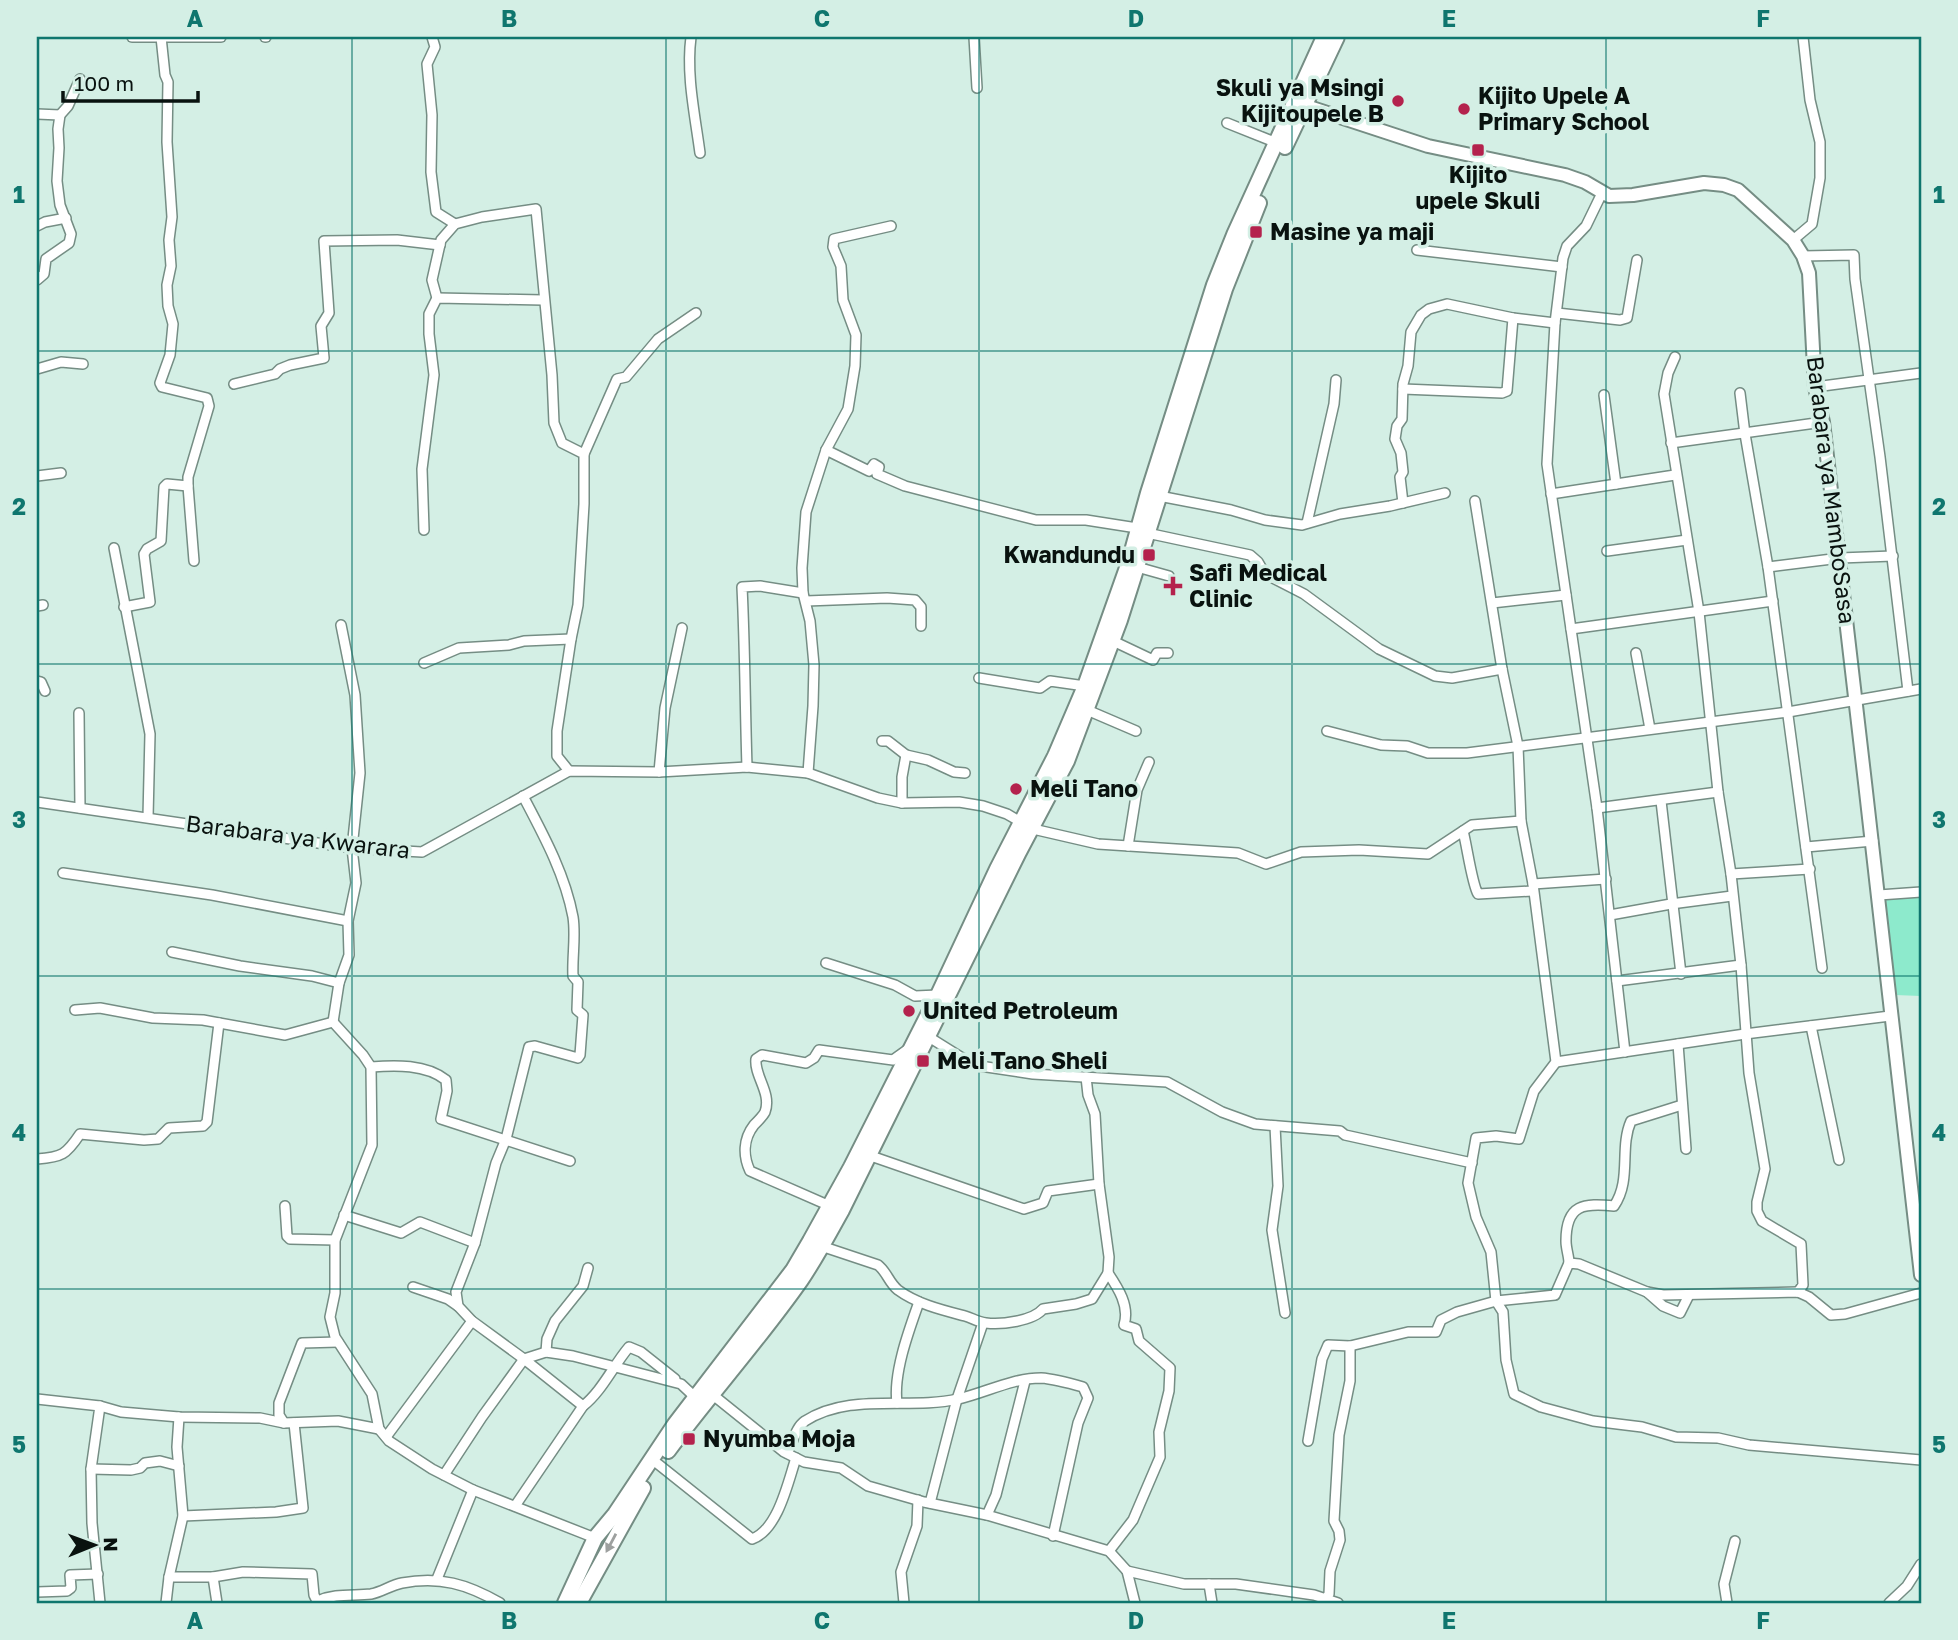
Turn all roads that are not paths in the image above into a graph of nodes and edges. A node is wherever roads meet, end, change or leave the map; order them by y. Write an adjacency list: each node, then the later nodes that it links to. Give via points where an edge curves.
1 (132, 37): 9 (street)
2 (221, 37): 9 (street)
3 (432, 37): 20 (street, via 435,47 427,64 431,172 436,212)
4 (691, 37): 17 (street, via 690,76)
5 (974, 37): 11 (street)
6 (1324, 37): 12 (main road)
7 (1337, 37): 12 (main road)
8 (1803, 37): 23 (street, via 1820,142 1821,178 1812,224)
9 (161, 38): 55 (street, via 168,82 172,217 167,285 173,324 170,355 160,383 209,401)
10 (80, 79): 14 (street)
11 (977, 88)
12 (1299, 104): 16 (main road); 18 (street, Barabara ya MamboSasa, via 1427,146 1565,175); 58 (main road, via 1225,289)
13 (37, 114): 14 (street)
14 (60, 115): 19 (street, via 57,181)
15 (1227, 123): 16 (street)
16 (1277, 143): 63 (main road, via 1214,285)
17 (700, 153)
18 (1602, 193): 23 (street, Barabara ya MamboSasa, via 1620,196 1704,183 1724,185 1738,190); 28 (street, via 1586,226 1567,246)
19 (66, 218): 21 (street); 29 (street, via 69,243 46,259 44,274)
20 (455, 224): 24 (street); 31 (street, via 536,209)
21 (37, 226)
22 (891, 226): 49 (street, via 834,239 843,300 856,335 855,366 848,409)
23 (1793, 240): 26 (street, Barabara ya MamboSasa)
24 (440, 245): 30 (street, via 432,280); 41 (street, via 397,240 324,241 329,313 321,326 324,358)
25 (1417, 250): 28 (street)
26 (1803, 256): 39 (street, via 1854,255); 42 (street, Barabara ya MamboSasa, via 1809,273)
27 (1637, 260): 34 (street, via 1627,318)
28 (1562, 267): 34 (street)
29 (37, 280)
30 (436, 298): 31 (street); 62 (street, via 429,314 434,375 422,469)
31 (543, 300): 50 (street, via 554,423 562,443)
32 (696, 313): 50 (street, via 658,339 626,377 617,379)
33 (1513, 318): 34 (street); 43 (street, via 1447,304 1429,309 1411,332); 43 (street, via 1507,391)
34 (1556, 318): 57 (street, via 1547,453)
35 (1675, 357): 48 (street, via 1664,394)
36 (83, 363): 37 (street, via 61,362)
37 (37, 369)
38 (1921, 373): 39 (street)
39 (1870, 379): 42 (street); 67 (street)
40 (1336, 380): 61 (street)
41 (234, 384)
42 (1815, 387): 46 (street, Barabara ya MamboSasa)
43 (1403, 389): 60 (street, via 1402,419 1395,439 1404,472 1400,477)
44 (1740, 393): 47 (street)
45 (1604, 395): 54 (street)
46 (1823, 422): 47 (street); 68 (street, Barabara ya MamboSasa)
47 (1745, 434): 48 (street); 71 (street)
48 (1671, 443): 52 (street)
49 (826, 450): 63 (street, via 869,471 874,464 879,467 877,474 905,486 1036,520 1086,520); 74 (street, via 806,512)
50 (584, 454): 83 (street, via 578,605)
51 (61, 473): 53 (street)
52 (1675, 475): 54 (street); 64 (street)
53 (37, 476)
54 (1616, 484): 57 (street)
55 (188, 486): 69 (street); 77 (street, via 164,487 161,541 145,554 150,602)
56 (1446, 493): 60 (street)
57 (1551, 494): 73 (street)
58 (1159, 496): 61 (street, via 1265,520); 63 (main road)
59 (1475, 501): 76 (street)
60 (1403, 503): 61 (street)
61 (1307, 523)
62 (424, 530)
63 (1142, 531): 70 (main road); 88 (street, via 1250,555 1265,574 1304,594 1378,649 1435,676 1452,678); 91 (main road)
64 (1687, 540): 66 (street); 78 (street)
65 (114, 548): 77 (street)
66 (1607, 551)
67 (1893, 556): 68 (street); 94 (street)
68 (1840, 558): 71 (street); 95 (street, Barabara ya MamboSasa)
69 (194, 561)
70 (1137, 567): 72 (street); 84 (main road)
71 (1768, 567): 75 (street)
72 (1169, 576)
73 (1566, 595): 76 (street); 82 (street)
74 (805, 597): 80 (street, via 915,600 921,607); 109 (street, via 760,586 742,587); 112 (street, via 814,665)
75 (1773, 601): 78 (street); 97 (street)
76 (1492, 603): 88 (street)
77 (124, 607): 121 (street, via 150,734)
78 (1699, 612): 82 (street); 99 (street)
79 (341, 625): 128 (street, via 355,695 359,761)
80 (921, 626)
81 (682, 628): 111 (street, via 665,708)
82 (1571, 629): 104 (street)
83 (570, 639): 87 (street, via 459,648); 110 (street, via 557,731 557,757)
84 (1112, 641): 85 (street, via 1153,660 1157,653); 96 (main road)
85 (1168, 653)
86 (1636, 653): 100 (street)
87 (424, 663)
88 (1502, 669): 106 (street)
89 (979, 678): 91 (street, via 1040,688 1049,681)
90 (37, 681): 93 (street)
91 (1085, 686): 103 (main road)
92 (1921, 690): 94 (street)
93 (45, 691)
94 (1908, 691): 95 (street)
95 (1857, 699): 97 (street); 125 (street, Barabara ya MamboSasa)
96 (1087, 710): 101 (street); 103 (main road)
97 (1788, 712): 99 (street); 127 (street)
98 (79, 713): 119 (street)
99 (1710, 721): 100 (street); 114 (street)
100 (1650, 729): 104 (street)
101 (1136, 731)
102 (1327, 732): 106 (street, via 1428,753)
103 (1070, 736): 123 (main road)
104 (1586, 736): 106 (street); 120 (street)
105 (882, 741): 107 (street)
106 (1518, 746): 122 (street)
107 (906, 755): 113 (street); 118 (street)
108 (1149, 762): 126 (street, via 1137,790)
109 (747, 766): 111 (street, Barabara ya Kwarara); 112 (street, Barabara ya Kwarara)
110 (569, 771): 111 (street, Barabara ya Kwarara); 115 (street, Barabara ya Kwarara)
111 (659, 772)
112 (808, 772): 118 (street, Barabara ya Kwarara)
113 (965, 773)
114 (1718, 792): 116 (street); 131 (street)
115 (523, 796): 128 (street, Barabara ya Kwarara, via 422,852); 163 (street, via 564,884 573,917 577,1010 583,1015 578,1058 529,1047)
116 (1661, 801): 120 (street); 137 (street)
117 (37, 802): 119 (street, Barabara ya Kwarara)
118 (902, 803): 123 (street, Barabara ya Kwarara, via 983,806)
119 (80, 808): 121 (street, Barabara ya Kwarara)
120 (1597, 808): 132 (street)
121 (148, 817): 128 (street, Barabara ya Kwarara)
122 (1521, 821): 124 (street, Barabara ya Kwarara, via 1472,825); 133 (street)
123 (1027, 825): 126 (street, Barabara ya Kwarara, via 1098,844); 147 (main road); 153 (main road, via 1019,852)
124 (1464, 831): 126 (street, Barabara ya Kwarara, via 1428,854 1301,852 1266,864 1238,853); 133 (street, via 1478,894)
125 (1873, 841): 127 (street); 135 (street, Barabara ya MamboSasa)
126 (1128, 846)
127 (1806, 847): 129 (street)
128 (352, 848): 139 (street, via 356,883)
129 (1810, 869): 131 (street); 143 (street)
130 (63, 873): 139 (street)
131 (1731, 874): 136 (street)
132 (1606, 879): 133 (street); 138 (street)
133 (1532, 887): 158 (street)
134 (1921, 892): 135 (street)
135 (1879, 895): 149 (street, Barabara ya MamboSasa)
136 (1732, 896): 137 (street); 142 (street)
137 (1671, 904): 138 (street); 144 (street)
138 (1610, 915): 145 (street)
139 (348, 920): 146 (street, via 349,955)
140 (172, 952): 146 (street)
141 (826, 963): 147 (street, via 915,996)
142 (1741, 965): 144 (street); 154 (street)
143 (1822, 968)
144 (1681, 974): 145 (street)
145 (1617, 981): 157 (street)
146 (339, 983): 150 (street)
147 (937, 995): 153 (main road)
148 (75, 1010): 151 (street, via 100,1008)
149 (1890, 1016): 152 (street); 180 (street, Barabara ya MamboSasa)
150 (333, 1022): 151 (street, via 285,1035); 159 (street)
151 (219, 1023): 166 (street, via 209,1111 202,1126 169,1128 158,1139 144,1140 80,1133 59,1157)
152 (1811, 1026): 154 (street); 167 (street)
153 (923, 1034): 156 (main road); 160 (street, via 980,1066); 165 (main road)
154 (1745, 1034): 155 (street); 183 (street, via 1765,1169 1757,1211 1762,1221 1801,1244 1803,1285)
155 (1678, 1044): 157 (street); 161 (street)
156 (910, 1047): 172 (main road); 172 (street, via 892,1060 819,1050 806,1063 762,1055 756,1059 765,1112 748,1133 744,1158 750,1171)
157 (1625, 1052): 158 (street)
158 (1556, 1062): 169 (street, via 1534,1091 1519,1139 1476,1138)
159 (371, 1067): 163 (street, via 396,1065 440,1075 447,1091 442,1119); 173 (street, via 372,1144)
160 (1086, 1077): 162 (street, via 1167,1082 1222,1112); 170 (street, via 1095,1114)
161 (1682, 1105): 164 (street); 177 (street, via 1631,1121 1619,1199 1614,1206 1580,1207 1569,1219)
162 (1275, 1126): 169 (street, via 1340,1131); 189 (street, via 1278,1186 1272,1230)
163 (506, 1139): 168 (street); 175 (street)
164 (1686, 1149)
165 (868, 1155): 170 (street, via 1024,1209 1043,1203 1048,1191); 176 (main road)
166 (37, 1160)
167 (1839, 1160)
168 (570, 1161)
169 (1472, 1163): 186 (street, via 1468,1183 1491,1252)
170 (1099, 1184): 179 (street)
171 (285, 1206): 174 (street, via 290,1239)
172 (831, 1206): 200 (main road)
173 (344, 1215): 174 (street); 175 (street, via 401,1233 420,1222)
174 (335, 1240): 192 (street, via 330,1317)
175 (475, 1243): 188 (street, via 456,1292)
176 (821, 1246): 187 (street, via 878,1265 896,1289); 200 (main road, via 803,1278)
177 (1569, 1263): 182 (street); 186 (street, via 1555,1295)
178 (588, 1268): 194 (street, via 583,1286 555,1321)
179 (1108, 1273): 191 (street, via 1092,1298 1043,1309 1038,1315); 225 (street, via 1119,1289 1124,1325 1136,1329 1139,1341 1170,1368 1159,1433 1160,1458 1132,1520)
180 (1921, 1275)
181 (414, 1287): 188 (street)
182 (1647, 1292): 185 (street); 185 (street, via 1662,1306 1680,1313)
183 (1798, 1292): 184 (street, via 1831,1315); 185 (street)
184 (1921, 1293)
185 (1689, 1295)
186 (1496, 1301): 193 (street, via 1448,1316 1436,1332 1408,1332); 211 (street, via 1503,1312 1514,1394 1541,1407 1676,1437)
187 (919, 1302): 191 (street); 202 (street, via 895,1390)
188 (458, 1306): 190 (street)
189 (1285, 1313)
190 (472, 1321): 195 (street); 208 (street)
191 (984, 1323): 201 (street)
192 (338, 1342): 206 (street, via 302,1343 279,1403 279,1415); 207 (street, via 372,1394)
193 (1350, 1346): 209 (street, via 1328,1345); 235 (street, via 1339,1435 1334,1521 1340,1540 1330,1572)
194 (546, 1352): 195 (street); 196 (street)
195 (524, 1359): 204 (street); 215 (street)
196 (613, 1366): 198 (street); 198 (street, via 629,1348 635,1348); 204 (street)
197 (1025, 1381): 201 (street); 220 (street); 222 (street, via 1052,1379 1083,1387 1088,1393)
198 (681, 1384): 200 (street)
199 (37, 1399): 203 (street)
200 (704, 1399): 210 (street); 212 (main road); 223 (main road)
201 (957, 1399): 202 (street); 218 (street)
202 (897, 1403): 210 (street, via 836,1408 813,1417 799,1428)
203 (100, 1406): 205 (street); 214 (street)
204 (583, 1406): 219 (street)
205 (179, 1417): 206 (street); 213 (street)
206 (289, 1423): 207 (street, via 338,1421); 221 (street, via 303,1508)
207 (379, 1429): 208 (street)
208 (386, 1437): 215 (street)
209 (1308, 1441)
210 (791, 1456): 212 (street, via 777,1513 761,1536 752,1539); 217 (street, via 841,1468 868,1486)
211 (1921, 1460)
212 (657, 1464): 241 (main road, one-way to 241)
213 (179, 1466): 214 (street, via 160,1461 131,1470); 221 (street)
214 (91, 1469): 228 (street)
215 (444, 1475): 216 (street)
216 (472, 1490): 219 (street); 231 (street)
217 (918, 1500): 218 (street); 242 (street, via 917,1526 901,1572)
218 (930, 1503): 220 (street)
219 (515, 1506): 223 (street)
220 (987, 1515): 222 (street)
221 (183, 1516): 229 (street)
222 (1053, 1536): 225 (street)
223 (595, 1538): 240 (main road)
224 (1735, 1541): 245 (street, via 1724,1584)
225 (1109, 1552): 227 (street)
226 (1921, 1564): 246 (street)
227 (1127, 1571): 232 (street, via 1184,1584); 243 (street)
228 (97, 1574): 233 (street, via 70,1575 67,1591); 236 (street)
229 (169, 1577): 230 (street); 237 (street)
230 (213, 1577): 234 (street, via 243,1572 312,1574); 238 (street)
231 (437, 1579): 234 (street); 239 (street, via 481,1592)
232 (1209, 1584): 235 (street, via 1314,1595); 244 (street)
233 (37, 1592)
234 (318, 1602)
235 (1332, 1602)
236 (100, 1603)
237 (166, 1603)
238 (217, 1603)
239 (500, 1603)
240 (565, 1603)
241 (579, 1603)
242 (904, 1603)
243 (1135, 1603)
244 (1212, 1603)
245 (1727, 1603)
246 (1889, 1603)

